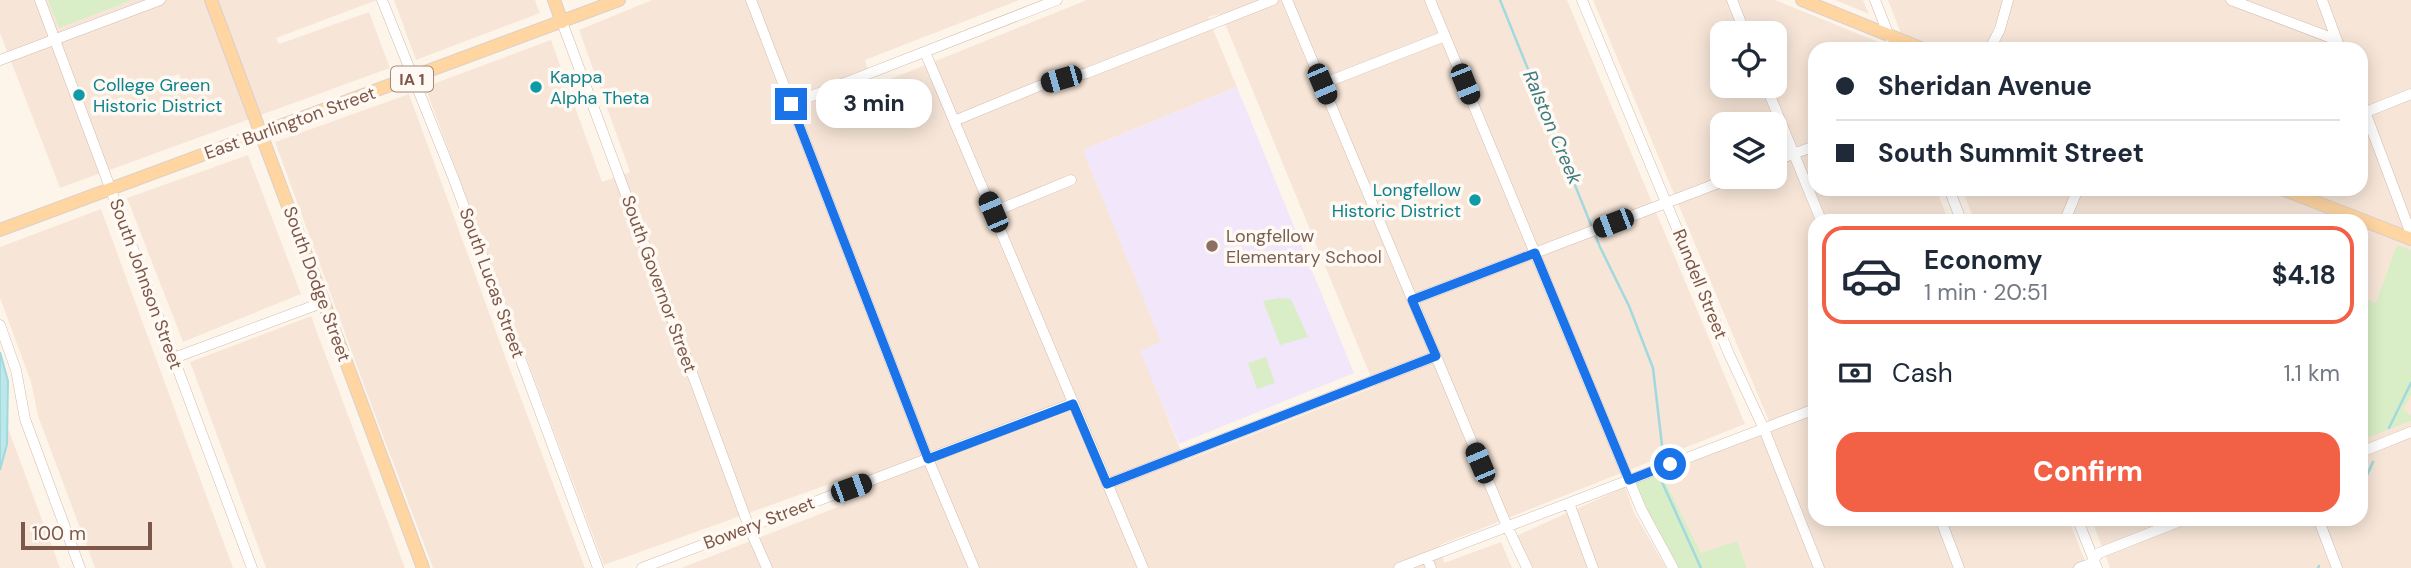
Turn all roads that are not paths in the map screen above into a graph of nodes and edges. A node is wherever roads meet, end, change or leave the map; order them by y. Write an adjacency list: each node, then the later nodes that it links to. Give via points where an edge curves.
1 (40, 0): 23 (street, South Johnson Street)
2 (160, 0): 23 (street)
3 (211, 0): 39 (main road, South Dodge Street)
4 (382, 0): 31 (street, South Lucas Street)
5 (554, 0): 20 (main road, South Governor Street)
6 (619, 0): 20 (main road, East Burlington Street)
7 (751, 0): 35 (street)
8 (1057, 0): 29 (street)
9 (1273, 0): 38 (street)
10 (1287, 0): 32 (street)
11 (1430, 0): 22 (street)
12 (1582, 0): 51 (street, Rundell Street)
13 (1732, 0): 19 (street)
14 (1802, 0): 21 (main road)
15 (1875, 0): 21 (street)
16 (2008, 0): 26 (street)
17 (2231, 0): 27 (street)
18 (2322, 0): 28 (street)
19 (1740, 21)
20 (562, 22): 31 (main road, East Burlington Street / IA 1); 80 (street, South Governor Street)
21 (1888, 35): 24 (street); 25 (main road)
22 (1445, 36): 32 (street); 60 (street)
23 (55, 39): 30 (street); 46 (street, South Johnson Street)
24 (1891, 42)
25 (1906, 42)
26 (1994, 42)
27 (2332, 42)
28 (2338, 42)
29 (925, 52): 35 (street); 38 (street)
30 (0, 60)
31 (415, 78): 39 (main road, East Burlington Street / IA 1); 86 (street, South Lucas Street)
32 (1322, 84): 61 (street)
33 (2411, 94): 36 (street)
34 (1771, 98): 41 (street)
35 (791, 104): 71 (street)
36 (2368, 111)
37 (2368, 118): 59 (street)
38 (954, 121): 52 (street)
39 (261, 133): 46 (main road, East Burlington Street / IA 1); 62 (main road, South Dodge Street)
40 (1808, 149): 41 (street)
41 (1794, 154): 42 (street); 45 (street)
42 (1787, 156)
43 (1071, 180): 52 (street)
44 (1710, 186): 51 (street)
45 (1808, 188)
46 (111, 189): 58 (main road, East Burlington Street / IA 1); 65 (street, South Johnson Street)
47 (1811, 196): 53 (street)
48 (1952, 196): 54 (street)
49 (2075, 196): 55 (street)
50 (2301, 196): 56 (main road)
51 (1666, 202): 60 (street); 68 (street, Rundell Street)
52 (993, 212): 66 (street)
53 (1819, 214)
54 (1959, 214)
55 (2068, 214)
56 (2349, 214)
57 (2368, 221): 59 (main road)
58 (0, 230)
59 (2411, 237)
60 (1535, 253): 61 (street); 72 (street)
61 (1412, 300): 64 (street)
62 (324, 302): 65 (street); 85 (main road, South Dodge Street)
63 (0, 325): 83 (street, via 16,370 25,419)
64 (1436, 356): 73 (street); 75 (street)
65 (174, 358): 84 (street, South Johnson Street)
66 (1073, 404): 71 (street, Bowery Street); 73 (street)
67 (1808, 412): 68 (street)
68 (1763, 429): 72 (street); 96 (street, Rundell Street)
69 (2411, 432): 70 (street)
70 (2368, 449)
71 (928, 459): 80 (street, Bowery Street); 89 (street)
72 (1629, 480): 74 (street); 95 (street)
73 (1107, 484): 90 (street)
74 (1569, 503): 75 (street); 94 (street)
75 (1507, 526): 81 (street); 93 (street)
76 (1943, 526): 97 (street)
77 (2080, 526): 82 (street)
78 (2168, 526): 82 (street, via 2099,553)
79 (2321, 526): 99 (street)
80 (749, 527): 87 (street, Bowery Street); 88 (street, South Governor Street)
81 (1427, 558): 91 (street); 92 (street)
82 (2095, 564): 98 (street)
83 (80, 568)
84 (252, 568)
85 (423, 568)
86 (598, 568)
87 (642, 568)
88 (766, 568)
89 (974, 568)
90 (1143, 568)
91 (1399, 568)
92 (1431, 568)
93 (1527, 568)
94 (1593, 568)
95 (1673, 568)
96 (1819, 568)
97 (1959, 568)
98 (2079, 568)
99 (2337, 568)

